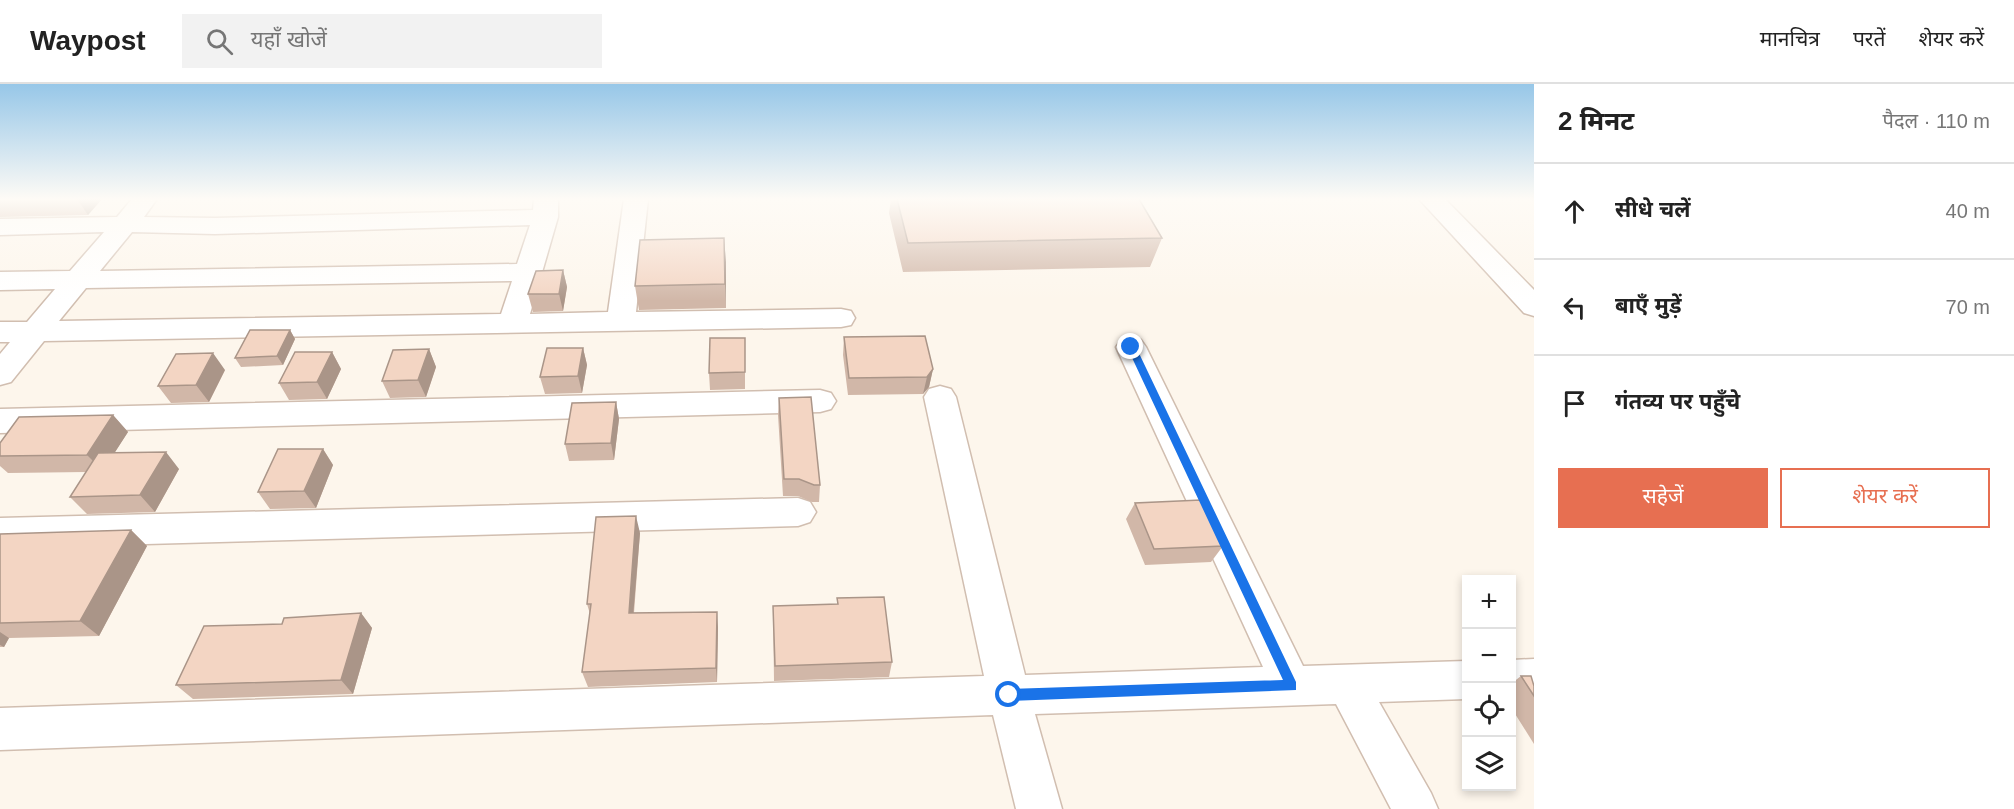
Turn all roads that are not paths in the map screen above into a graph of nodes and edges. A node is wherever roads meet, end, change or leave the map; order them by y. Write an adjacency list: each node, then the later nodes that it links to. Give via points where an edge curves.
1 (118, 233): 6 (street)
2 (539, 233): 5 (street)
3 (632, 233): 11 (street)
4 (1467, 233): 8 (street)
5 (528, 272): 6 (street); 12 (street)
6 (78, 280): 7 (street); 13 (street)
7 (0, 281)
8 (1525, 287): 9 (street)
9 (1534, 307)
10 (841, 318): 11 (street)
11 (621, 321): 12 (street)
12 (513, 323): 13 (street)
13 (36, 331): 14 (street); 16 (street)
14 (0, 332)
15 (1131, 347): 26 (street)
16 (0, 374)
17 (940, 397): 27 (street)
18 (820, 401): 19 (street)
19 (0, 421)
20 (798, 512): 21 (street)
21 (0, 533)
22 (1534, 678): 23 (street)
23 (1516, 679)
24 (1462, 680): 25 (street)
25 (1347, 684): 26 (street); 30 (street)
26 (1292, 686): 27 (street)
27 (1009, 695): 28 (street); 29 (street)
28 (0, 729)
29 (1040, 809)
30 (1415, 809)

